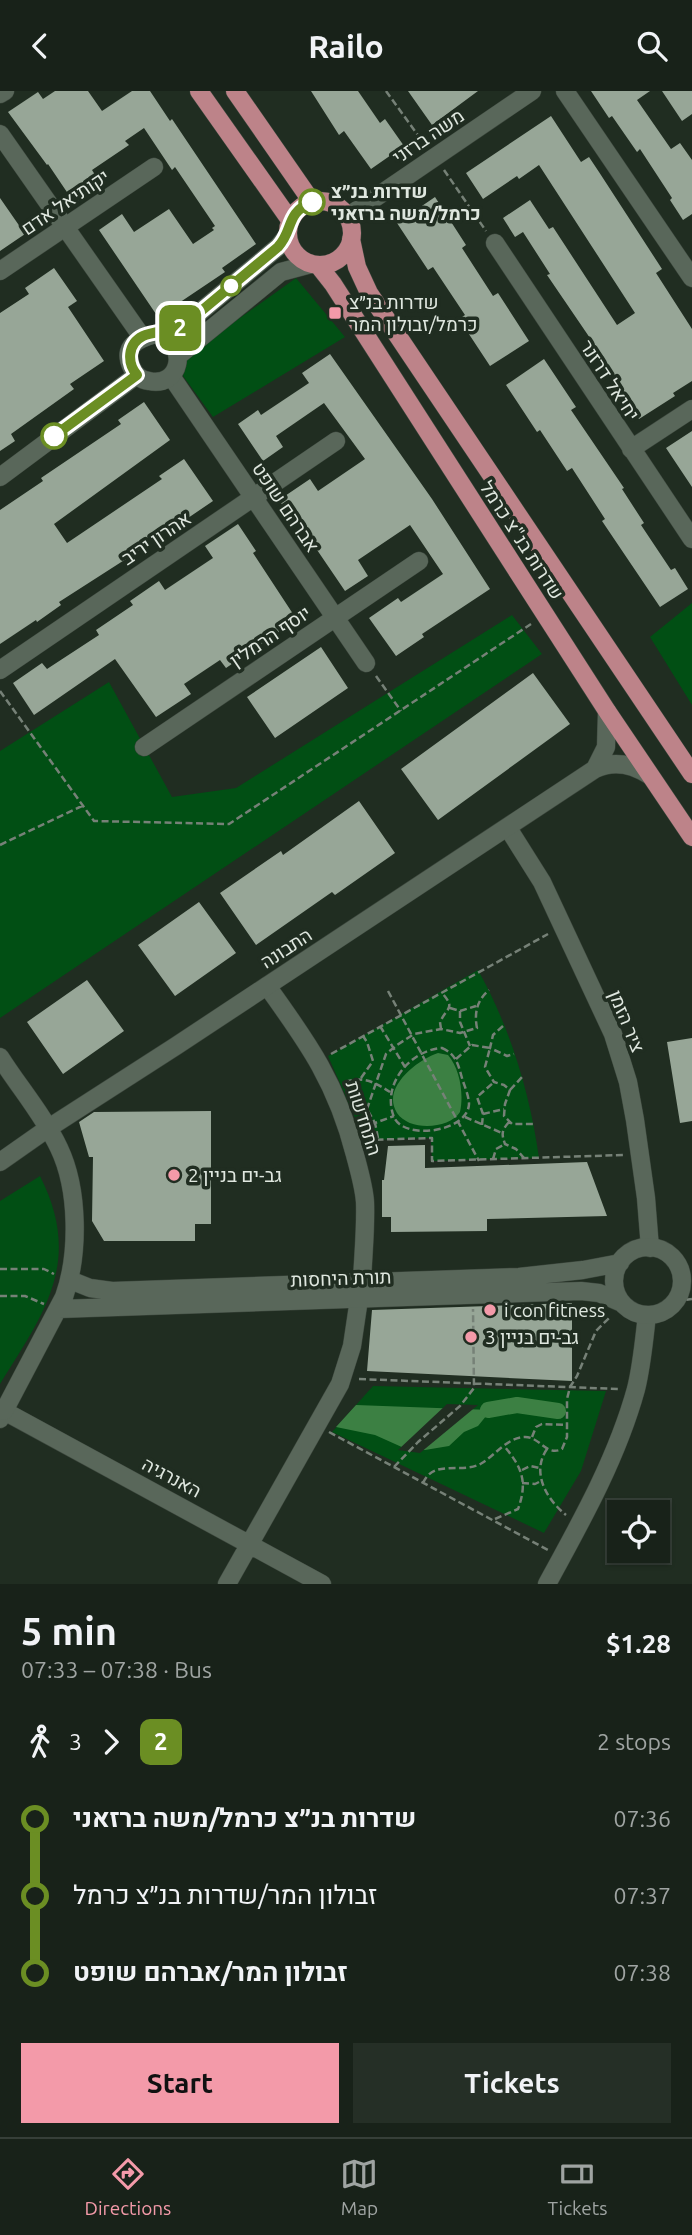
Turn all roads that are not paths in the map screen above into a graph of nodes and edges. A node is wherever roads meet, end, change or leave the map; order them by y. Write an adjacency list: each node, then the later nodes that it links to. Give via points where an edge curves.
1 (5, 91): 6 (street)
2 (199, 91): 12 (main road)
3 (235, 91): 9 (main road)
4 (532, 91): 10 (street, משה ברזני)
5 (565, 91): 17 (street)
6 (0, 94)
7 (0, 134): 11 (street)
8 (154, 167): 11 (street, יקותיאל אדם)
9 (312, 202): 10 (main road, via 332,203); 12 (main road, via 295,212)
10 (347, 217): 13 (main road)
11 (65, 227): 16 (street, יקותיאל אדם); 18 (street)
12 (289, 228): 15 (main road, via 295,253); 18 (street, via 278,247 182,327)
13 (351, 240): 15 (main road, via 343,255 327,264); 35 (main road, שדרות בנ"צ כרמל, via 369,293)
14 (495, 243): 24 (street, יחיאל דרזנר)
15 (315, 264): 19 (street, via 281,272); 32 (main road, שדרות בנ"צ כרמל, via 333,284)
16 (0, 271)
17 (692, 278)
18 (150, 335): 19 (street, via 172,341); 20 (street, via 132,347 130,362)
19 (178, 356): 21 (street)
20 (137, 375): 21 (street, via 158,382); 25 (street)
21 (171, 376): 26 (street, אברהם שופט)
22 (692, 409): 24 (street)
23 (336, 441): 26 (street, אהרון יריב)
24 (631, 449): 27 (street, יחיאל דרזנר)
25 (0, 477)
26 (254, 497): 29 (street, אברהם שופט); 31 (street, אהרון יריב)
27 (692, 539)
28 (419, 561): 29 (street, יוסף הרמלין)
29 (335, 617): 30 (street, אברהם שופט); 33 (street, יוסף הרמלין)
30 (366, 663)
31 (0, 670)
32 (607, 711): 34 (street, via 606,747); 36 (main road, שדרות בנ"צ כרמל)
33 (144, 747)
34 (595, 769): 36 (street, התבונה, via 616,763); 37 (street, התבונה)
35 (692, 774)
36 (649, 775): 38 (main road, שדרות בנ"צ כרמל)
37 (508, 828): 39 (street, התבונה); 43 (street, ציר הזמן, via 542,881 613,1034 628,1082)
38 (692, 837)
39 (267, 986): 41 (street, התבונה); 48 (street, התחדשות, via 333,1088 349,1132 365,1199)
40 (0, 1057): 41 (street)
41 (47, 1129): 42 (street, התבונה); 47 (street, via 60,1149 71,1193 74,1255)
42 (0, 1163)
43 (650, 1248): 44 (street); 46 (street, via 633,1251)
44 (669, 1255): 45 (street); 50 (street, via 681,1271)
45 (692, 1261)
46 (620, 1263): 48 (street, תורת היחסות); 51 (street, via 615,1283)
47 (70, 1280): 48 (street, תורת היחסות, via 112,1291); 52 (street)
48 (360, 1290): 51 (street, תורת היחסות, via 581,1291); 52 (street, תורת היחסות); 55 (street, התחדשות, via 342,1378)
49 (692, 1291): 50 (street)
50 (684, 1300): 53 (street, via 659,1314)
51 (622, 1303): 53 (street)
52 (59, 1309): 54 (street)
53 (647, 1315): 58 (street, via 636,1390 606,1472)
54 (1, 1413): 55 (street, האנרגיה)
55 (250, 1543): 56 (street, התחדשות); 57 (street, האנרגיה)
56 (227, 1584)
57 (322, 1584)
58 (547, 1584)

